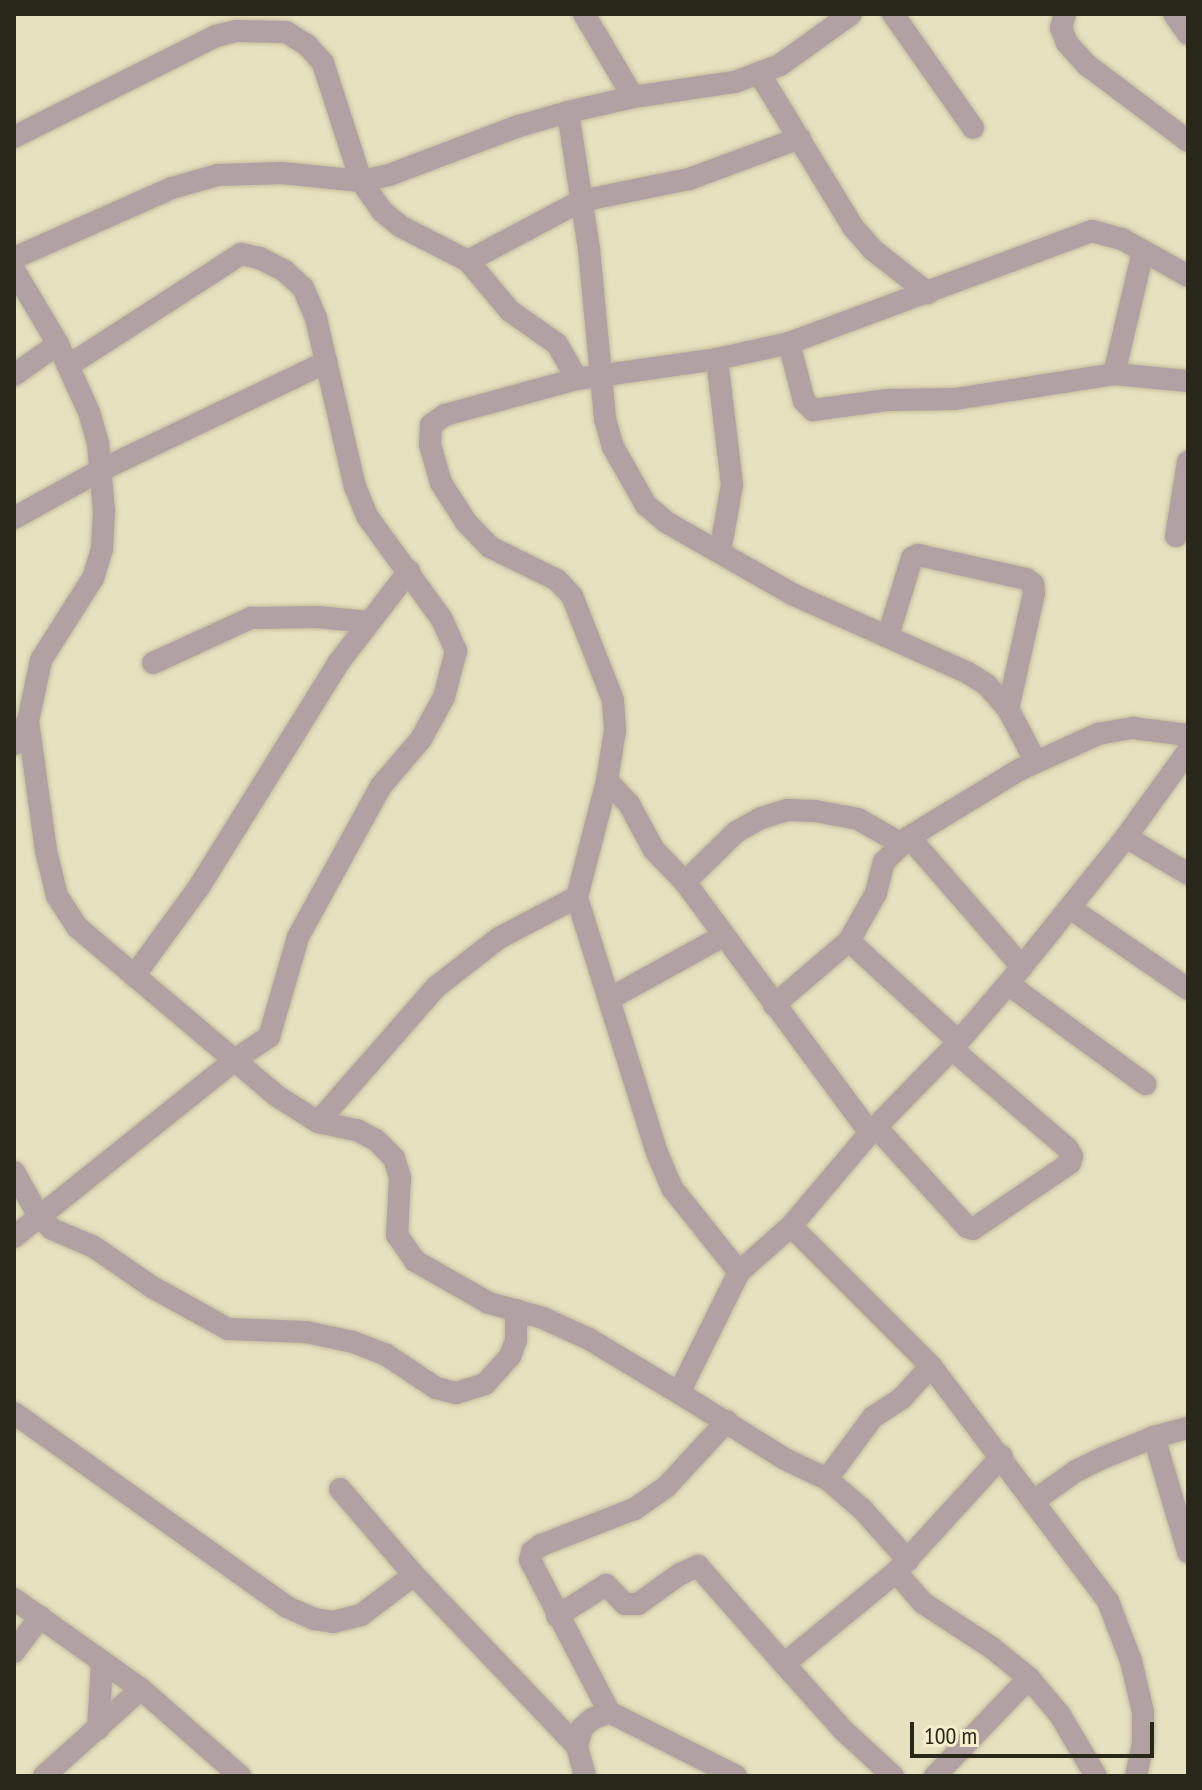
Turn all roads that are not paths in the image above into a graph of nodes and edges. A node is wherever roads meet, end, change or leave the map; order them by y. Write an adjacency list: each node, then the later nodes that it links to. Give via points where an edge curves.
1 (584, 14): 8 (street)
2 (893, 14): 10 (street)
3 (1065, 14): 13 (street, via 1061,28 1067,43 1087,65)
4 (1174, 14): 6 (street)
5 (846, 16): 7 (street, via 780,65)
6 (1188, 34)
7 (759, 73): 8 (street, via 735,82); 12 (street)
8 (633, 97): 9 (street)
9 (568, 112): 14 (street); 15 (street)
10 (973, 128)
11 (14, 137): 14 (street, via 216,36 286,32 323,63)
12 (800, 138): 15 (street, via 689,179); 21 (street, via 853,227 873,250)
13 (1188, 141)
14 (361, 181): 17 (street, via 282,173 218,175 172,188); 18 (street, via 400,226)
15 (581, 201): 18 (street); 29 (street)
16 (1143, 251): 20 (street); 21 (street, via 1092,231); 27 (street)
17 (14, 258)
18 (468, 261): 29 (street, via 510,311 557,344)
19 (14, 270): 23 (street)
20 (1188, 276)
21 (928, 293): 22 (street)
22 (789, 343): 24 (street); 27 (street, via 804,401 813,410 888,400 955,399)
23 (58, 344): 26 (street); 28 (street)
24 (717, 359): 29 (street); 35 (street, via 732,485)
25 (326, 362): 26 (street, via 303,288 285,271 241,254); 31 (street); 36 (street, via 355,487 367,516)
26 (68, 366): 31 (street, via 89,412)
27 (1114, 374): 30 (street)
28 (14, 375)
29 (588, 377): 35 (street, via 613,447 646,505); 46 (street, via 445,415 431,425 430,445 441,483 490,547 557,580 572,596 613,700 615,730)
30 (1188, 381)
31 (101, 470): 33 (street); 41 (street, via 102,549 93,578 41,660)
32 (1187, 470): 34 (street)
33 (14, 518)
34 (1176, 536)
35 (720, 552): 38 (street, via 794,595)
36 (409, 571): 37 (street); 61 (street, via 451,633 456,651 453,671 421,739 381,786 298,937 269,1037)
37 (368, 622): 39 (street, via 251,618); 55 (street, via 199,887)
38 (888, 636): 40 (street, via 968,673); 40 (street, via 912,558 918,555 1026,579 1034,593)
39 (153, 663)
40 (1008, 709): 45 (street)
41 (28, 721): 43 (street); 55 (street, via 57,896 77,927)
42 (1188, 735): 45 (street, via 1133,728 1098,734)
43 (14, 744)
44 (1188, 751): 47 (street)
45 (1036, 762): 48 (street)
46 (607, 781): 50 (street, via 642,823 654,850); 51 (street)
47 (1126, 837): 49 (street); 52 (street)
48 (905, 840): 50 (street, via 858,819 787,810 736,832); 54 (street, via 884,862 876,893); 56 (street)
49 (1188, 874)
50 (685, 882): 53 (street)
51 (577, 897): 58 (street); 63 (street, via 499,938 436,987)
52 (1070, 908): 56 (street); 57 (street)
53 (723, 936): 58 (street); 59 (street)
54 (849, 941): 59 (street); 60 (street)
55 (134, 976): 61 (street)
56 (1015, 976): 60 (street); 62 (street)
57 (1188, 989)
58 (609, 999): 69 (street, via 672,1188)
59 (774, 1005): 64 (street)
60 (955, 1045): 64 (street); 64 (street, via 1067,1148 1070,1163 973,1229)
61 (236, 1059): 63 (street, via 277,1096); 66 (street)
62 (1145, 1084)
63 (318, 1122): 70 (street, via 357,1130 394,1158 400,1178 397,1235 415,1261 489,1303)
64 (873, 1130): 67 (street)
65 (14, 1172): 66 (street)
66 (39, 1216): 68 (street); 70 (street, via 52,1229 94,1247 228,1329 306,1332 353,1342 385,1354 436,1388 456,1393 485,1384 510,1356)
67 (791, 1226): 69 (street); 71 (street)
68 (14, 1237)
69 (739, 1272): 72 (street)
70 (516, 1310): 72 (street, via 589,1339)
71 (931, 1366): 77 (street); 78 (street, via 902,1398 873,1417)
72 (679, 1393): 74 (street)
73 (14, 1413): 83 (street, via 287,1607 314,1619 333,1622 361,1615)
74 (727, 1421): 78 (street); 85 (street, via 666,1487 634,1509 532,1552 530,1560)
75 (1188, 1428): 76 (street)
76 (1154, 1437): 80 (street, via 1076,1471); 81 (street)
77 (1002, 1456): 80 (street); 82 (street)
78 (827, 1479): 82 (street, via 862,1509)
79 (340, 1489): 83 (street)
80 (1035, 1500): 102 (street, via 1108,1601 1131,1661 1143,1712)
81 (1188, 1552)
82 (902, 1566): 89 (street); 90 (street, via 923,1603)
83 (414, 1575): 94 (street)
84 (14, 1599): 86 (street)
85 (557, 1616): 89 (street, via 606,1585 625,1604 638,1604 698,1566); 92 (street)
86 (40, 1617): 87 (street); 88 (street)
87 (14, 1652)
88 (102, 1663): 91 (street); 93 (street)
89 (784, 1664): 99 (street)
90 (1029, 1678): 100 (street); 101 (street, via 1060,1715)
91 (141, 1689): 93 (street); 95 (street)
92 (609, 1712): 94 (street, via 582,1728); 98 (street)
93 (98, 1729): 96 (street)
94 (577, 1746): 97 (street)
95 (227, 1772)
96 (44, 1776)
97 (585, 1776)
98 (736, 1776)
99 (893, 1776)
100 (935, 1776)
101 (1096, 1776)
102 (1136, 1776)

